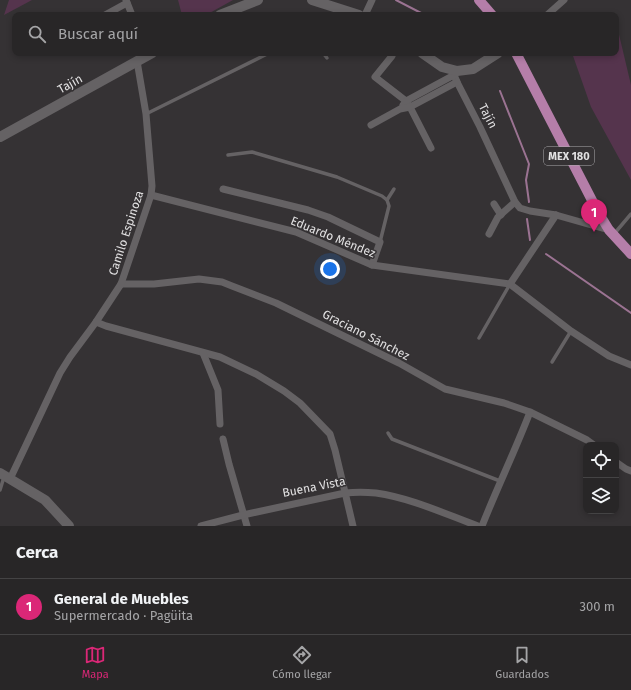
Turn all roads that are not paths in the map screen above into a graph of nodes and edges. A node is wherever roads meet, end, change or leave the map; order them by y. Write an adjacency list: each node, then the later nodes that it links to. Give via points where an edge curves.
1 (258, 0): 9 (main road)
2 (312, 0): 10 (main road)
3 (372, 0): 11 (street)
4 (479, 0): 12 (main road)
5 (564, 0): 13 (street)
6 (126, 2): 7 (street); 8 (street)
7 (110, 12)
8 (131, 12)
9 (228, 12)
10 (350, 12)
11 (366, 12)
12 (489, 12)
13 (550, 12)
14 (146, 56): 20 (main road, Tajín)
15 (263, 56): 25 (lane)
16 (392, 56): 24 (street, via 375,77)
17 (426, 56): 21 (main road)
18 (493, 56): 21 (main road, via 473,69)
19 (518, 56): 39 (main road, MEX 180, via 598,212)
20 (136, 62): 25 (street, Camilo Espinoza); 27 (main road, Tajín)
21 (456, 73): 22 (street, Tajín); 23 (street)
22 (457, 82): 23 (street); 34 (street, Tajín)
23 (431, 92): 24 (street)
24 (408, 104): 26 (street); 28 (street)
25 (146, 114): 32 (street, Camilo Espinoza)
26 (371, 125)
27 (0, 138)
28 (431, 148)
29 (228, 155): 33 (lane, via 252,152 342,179)
30 (223, 189): 41 (street, via 321,215)
31 (394, 189): 33 (lane)
32 (151, 195): 43 (street, Eduardo Méndez, via 296,232); 44 (street, Camilo Espinoza)
33 (387, 200): 41 (lane)
34 (515, 202): 37 (street); 38 (street, Tajín, via 520,208)
35 (494, 204): 37 (street)
36 (631, 214): 39 (lane)
37 (501, 215): 40 (street)
38 (556, 215): 39 (street); 45 (street)
39 (611, 232): 42 (main road, MEX 180)
40 (489, 234)
41 (380, 242): 43 (street)
42 (631, 254)
43 (372, 265): 45 (street, Eduardo Méndez)
44 (121, 284): 46 (street, Camilo Espinoza); 52 (street, Graciano Sánchez, via 154,284 199,279 227,284 276,302 399,363 445,389)
45 (510, 284): 47 (street, Eduardo Méndez); 48 (lane)
46 (96, 322): 49 (street); 59 (street, Camilo Espinoza, via 60,373)
47 (571, 331): 50 (lane); 51 (street, Eduardo Méndez, via 609,356)
48 (479, 338)
49 (203, 353): 53 (street, via 218,390); 62 (street, via 220,357 256,374 284,391 304,408 330,434)
50 (552, 362)
51 (631, 365)
52 (530, 412): 56 (street, Graciano Sánchez); 60 (street)
53 (220, 424)
54 (388, 433): 60 (lane, via 392,439)
55 (223, 439): 63 (street)
56 (590, 442)
57 (619, 464): 58 (street)
58 (631, 470)
59 (5, 476): 61 (lane); 64 (main road, via 45,500)
60 (500, 481): 71 (street)
61 (0, 490)
62 (345, 493): 63 (street, Buena Vista); 69 (street); 70 (street, Buena Vista, via 376,493 403,499)
63 (243, 515): 67 (street, Buena Vista); 68 (street)
64 (58, 516): 65 (street); 66 (main road)
65 (62, 526)
66 (69, 526)
67 (201, 526)
68 (247, 526)
69 (353, 526)
70 (478, 526)
71 (482, 526)

